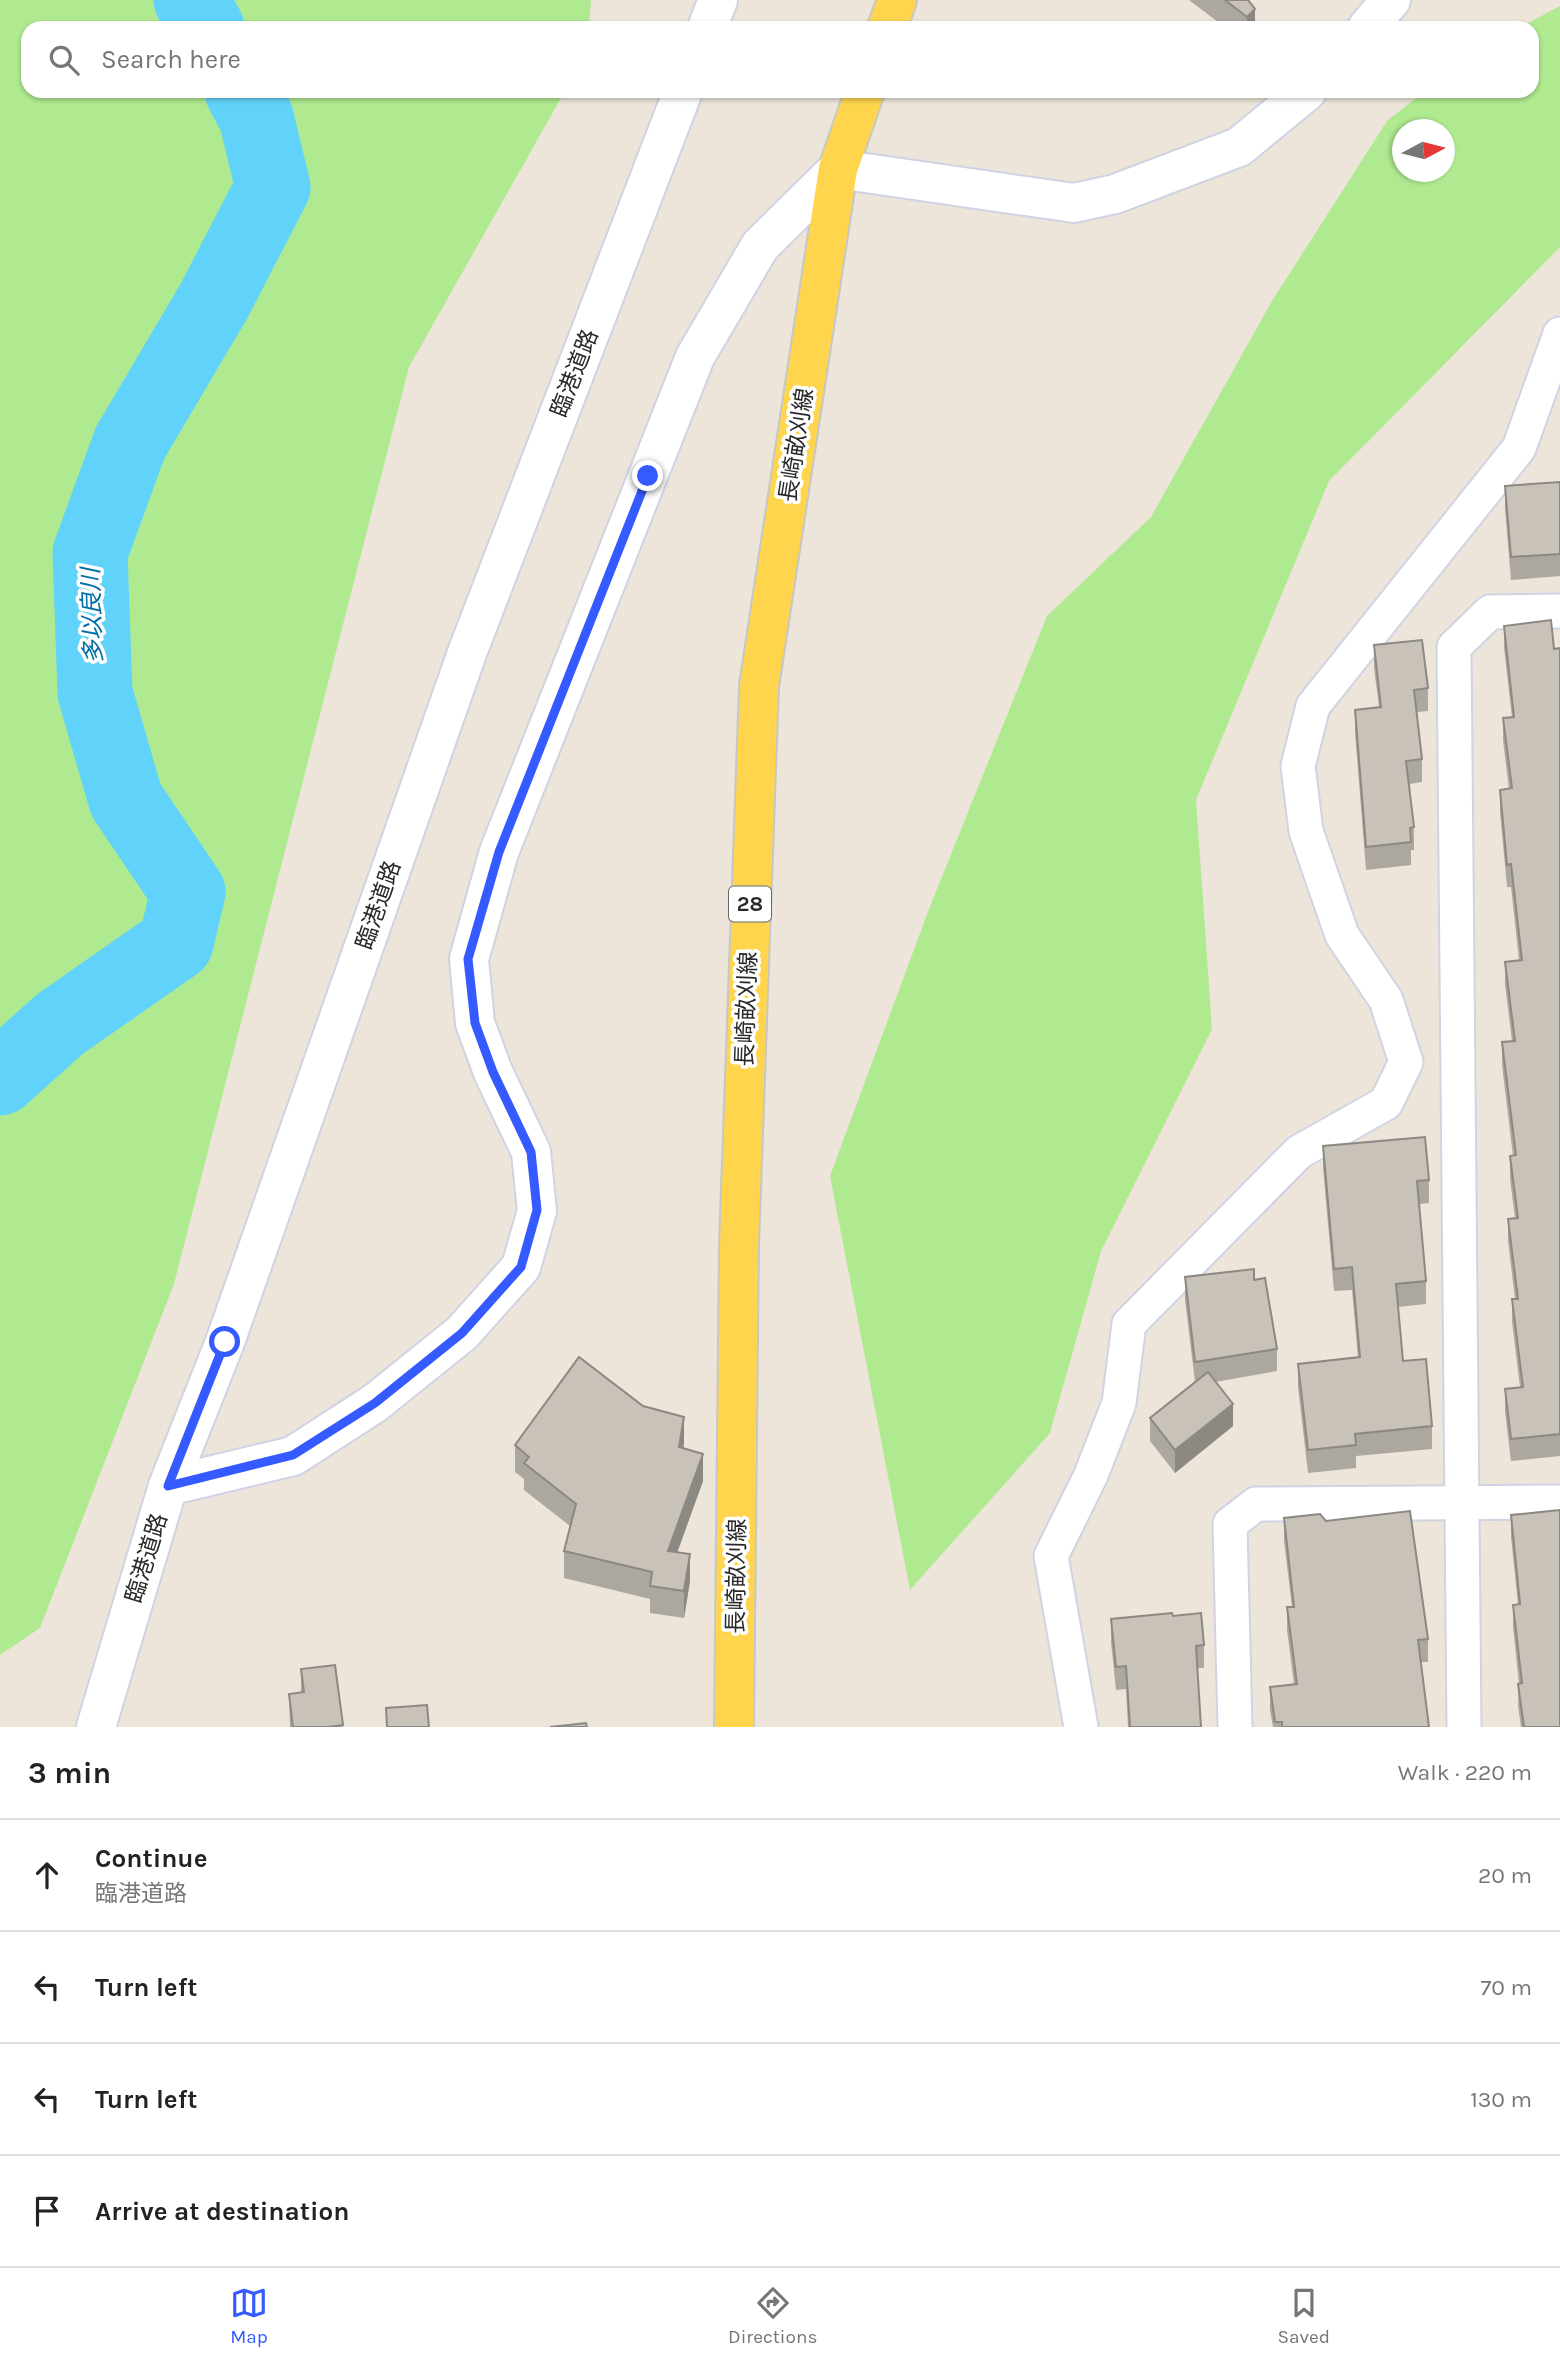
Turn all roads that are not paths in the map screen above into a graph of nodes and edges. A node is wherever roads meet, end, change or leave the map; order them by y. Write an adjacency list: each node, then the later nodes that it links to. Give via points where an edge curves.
1 (718, 0): 4 (street)
2 (897, 0): 5 (main road)
3 (1391, 0): 6 (street)
4 (710, 21)
5 (890, 21)
6 (1373, 21)
7 (680, 98): 13 (street, 臨港道路, via 467,653 225,1342)
8 (863, 98): 10 (main road, 長崎畝刈線 / 28)
9 (1298, 98): 10 (street, via 1239,147 1115,194 1074,203)
10 (838, 169): 13 (street, via 760,246 695,357 495,866 468,959 475,1023 531,1152 537,1210 521,1267 462,1333 375,1403 293,1455); 17 (main road, 長崎畝刈線 / 28, via 759,687 739,1245)
11 (1560, 334): 18 (street, via 1519,448 1313,706 1298,766 1306,831 1342,935 1386,1000 1406,1062 1386,1103 1299,1152 1129,1324 1118,1403 1091,1475 1051,1556)
12 (1560, 611): 15 (street, via 1490,612 1454,647)
13 (168, 1486): 16 (street, 臨港道路)
14 (1560, 1502): 15 (street)
15 (1462, 1503): 19 (street, via 1256,1504 1230,1524); 20 (street)
16 (96, 1727)
17 (734, 1727)
18 (1081, 1727)
19 (1235, 1727)
20 (1464, 1727)

